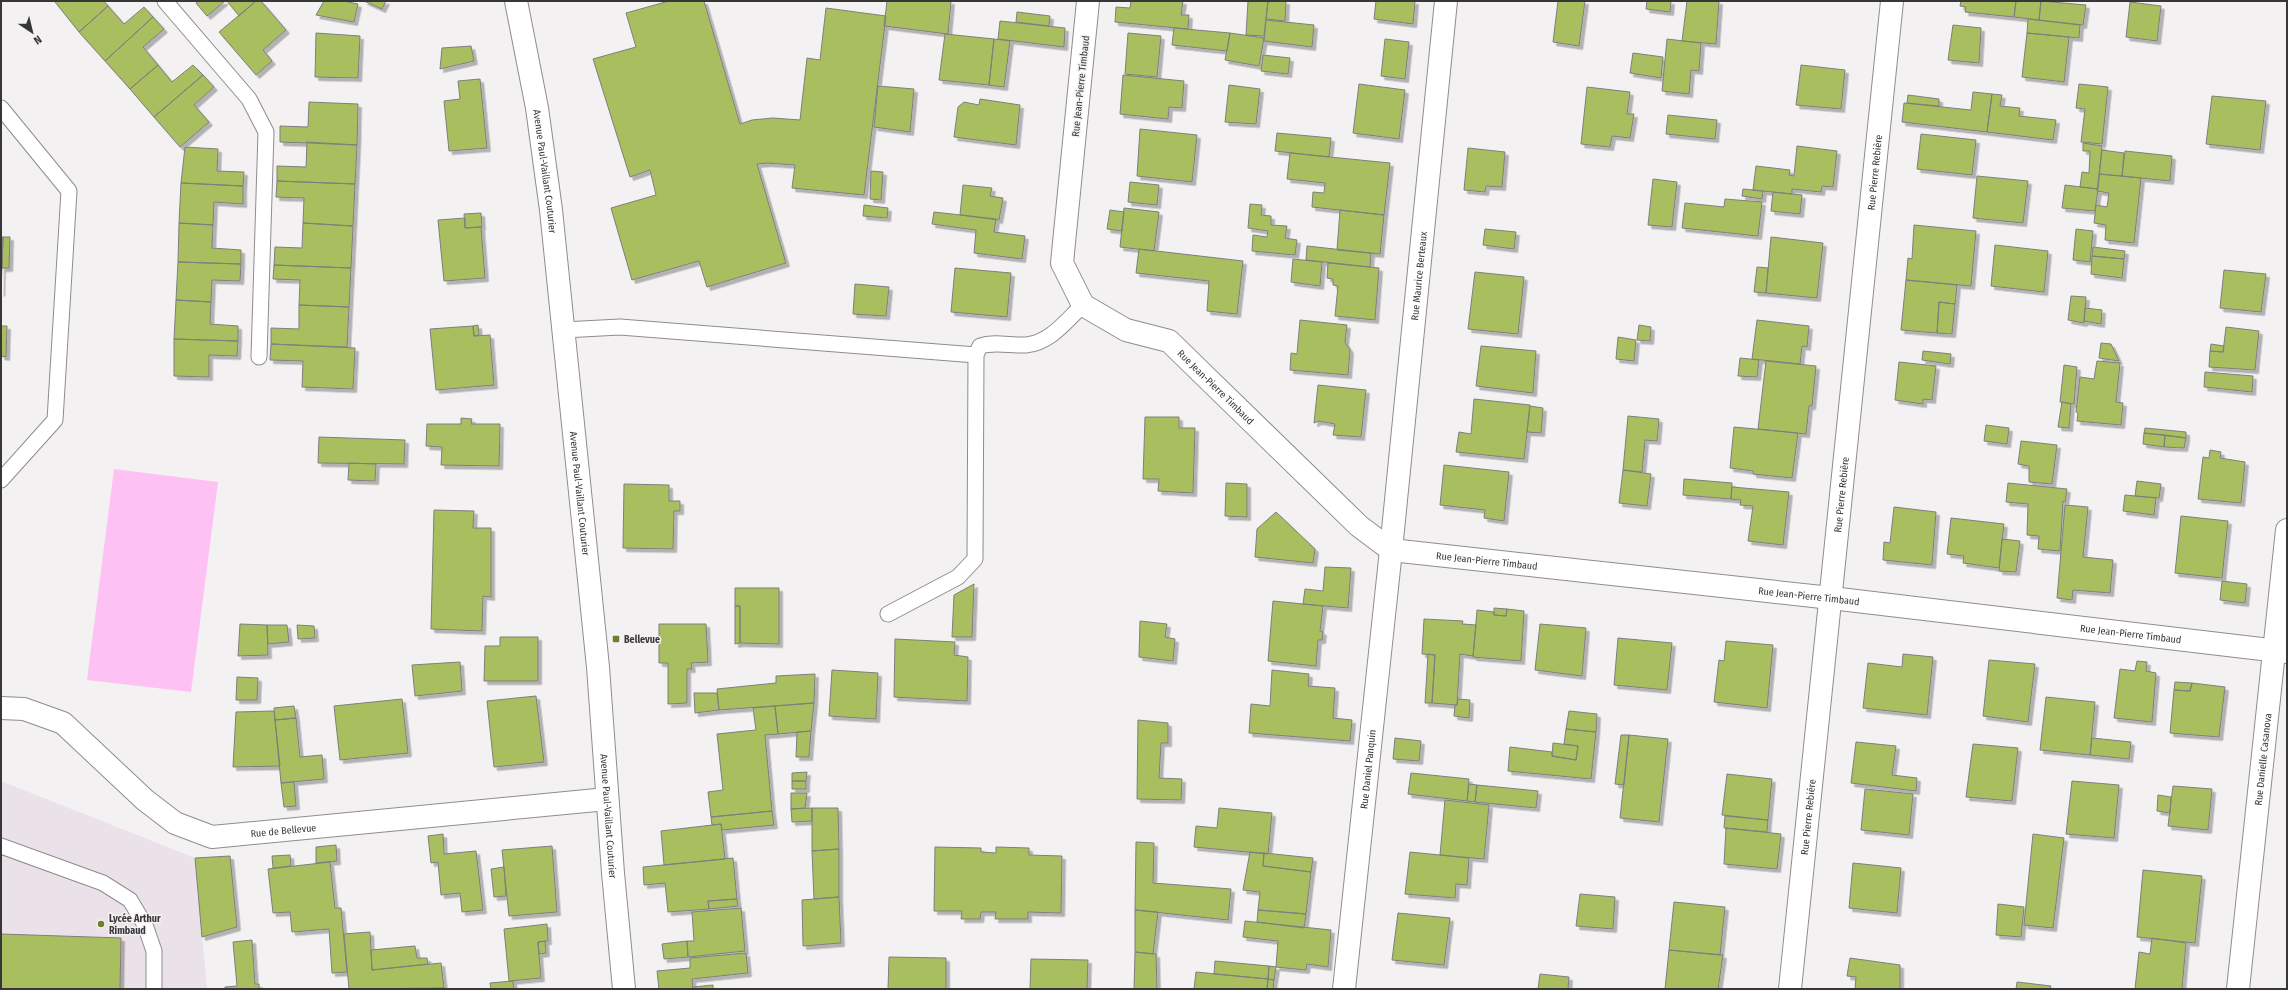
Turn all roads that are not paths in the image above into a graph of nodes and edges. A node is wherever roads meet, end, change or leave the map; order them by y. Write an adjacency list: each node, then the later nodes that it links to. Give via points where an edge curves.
1 (165, 1): 10 (lane, via 249,99 266,132)
2 (516, 1): 8 (street, Avenue Paul-Vaillant Couturier, via 538,108)
3 (1088, 1): 7 (street, Rue Jean-Pierre Timbaud, via 1062,262)
4 (1446, 1): 13 (street, Rue Maurice Berteaux)
5 (1892, 1): 14 (street, Rue Pierre Rebière)
6 (1, 108): 11 (lane, via 68,191 55,420)
7 (1083, 305): 9 (lane, via 1046,340 1027,345 988,344 980,346); 13 (street, Rue Jean-Pierre Timbaud, via 1126,330 1169,341 1359,526)
8 (563, 330): 9 (lane, via 620,327); 18 (street, Avenue Paul-Vaillant Couturier, via 597,660)
9 (976, 355): 15 (lane, via 975,559 958,577)
10 (259, 357)
11 (1, 480)
12 (2287, 530): 16 (street, Rue Danielle Casanova)
13 (1391, 550): 14 (street, Rue Jean-Pierre Timbaud); 22 (street, Rue Daniel Panquin)
14 (1832, 598): 16 (street, Rue Jean-Pierre Timbaud); 23 (street, Rue Pierre Rebière)
15 (888, 614)
16 (2281, 651): 24 (street, Rue Danielle Casanova)
17 (1, 708): 18 (street, Rue de Bellevue, via 24,709 63,723 175,823 212,837)
18 (607, 799): 21 (street, Avenue Paul-Vaillant Couturier)
19 (1, 846): 20 (lane, via 103,883 130,900 145,925 154,951)
20 (154, 989)
21 (624, 989)
22 (1344, 989)
23 (1790, 989)
24 (2238, 989)

